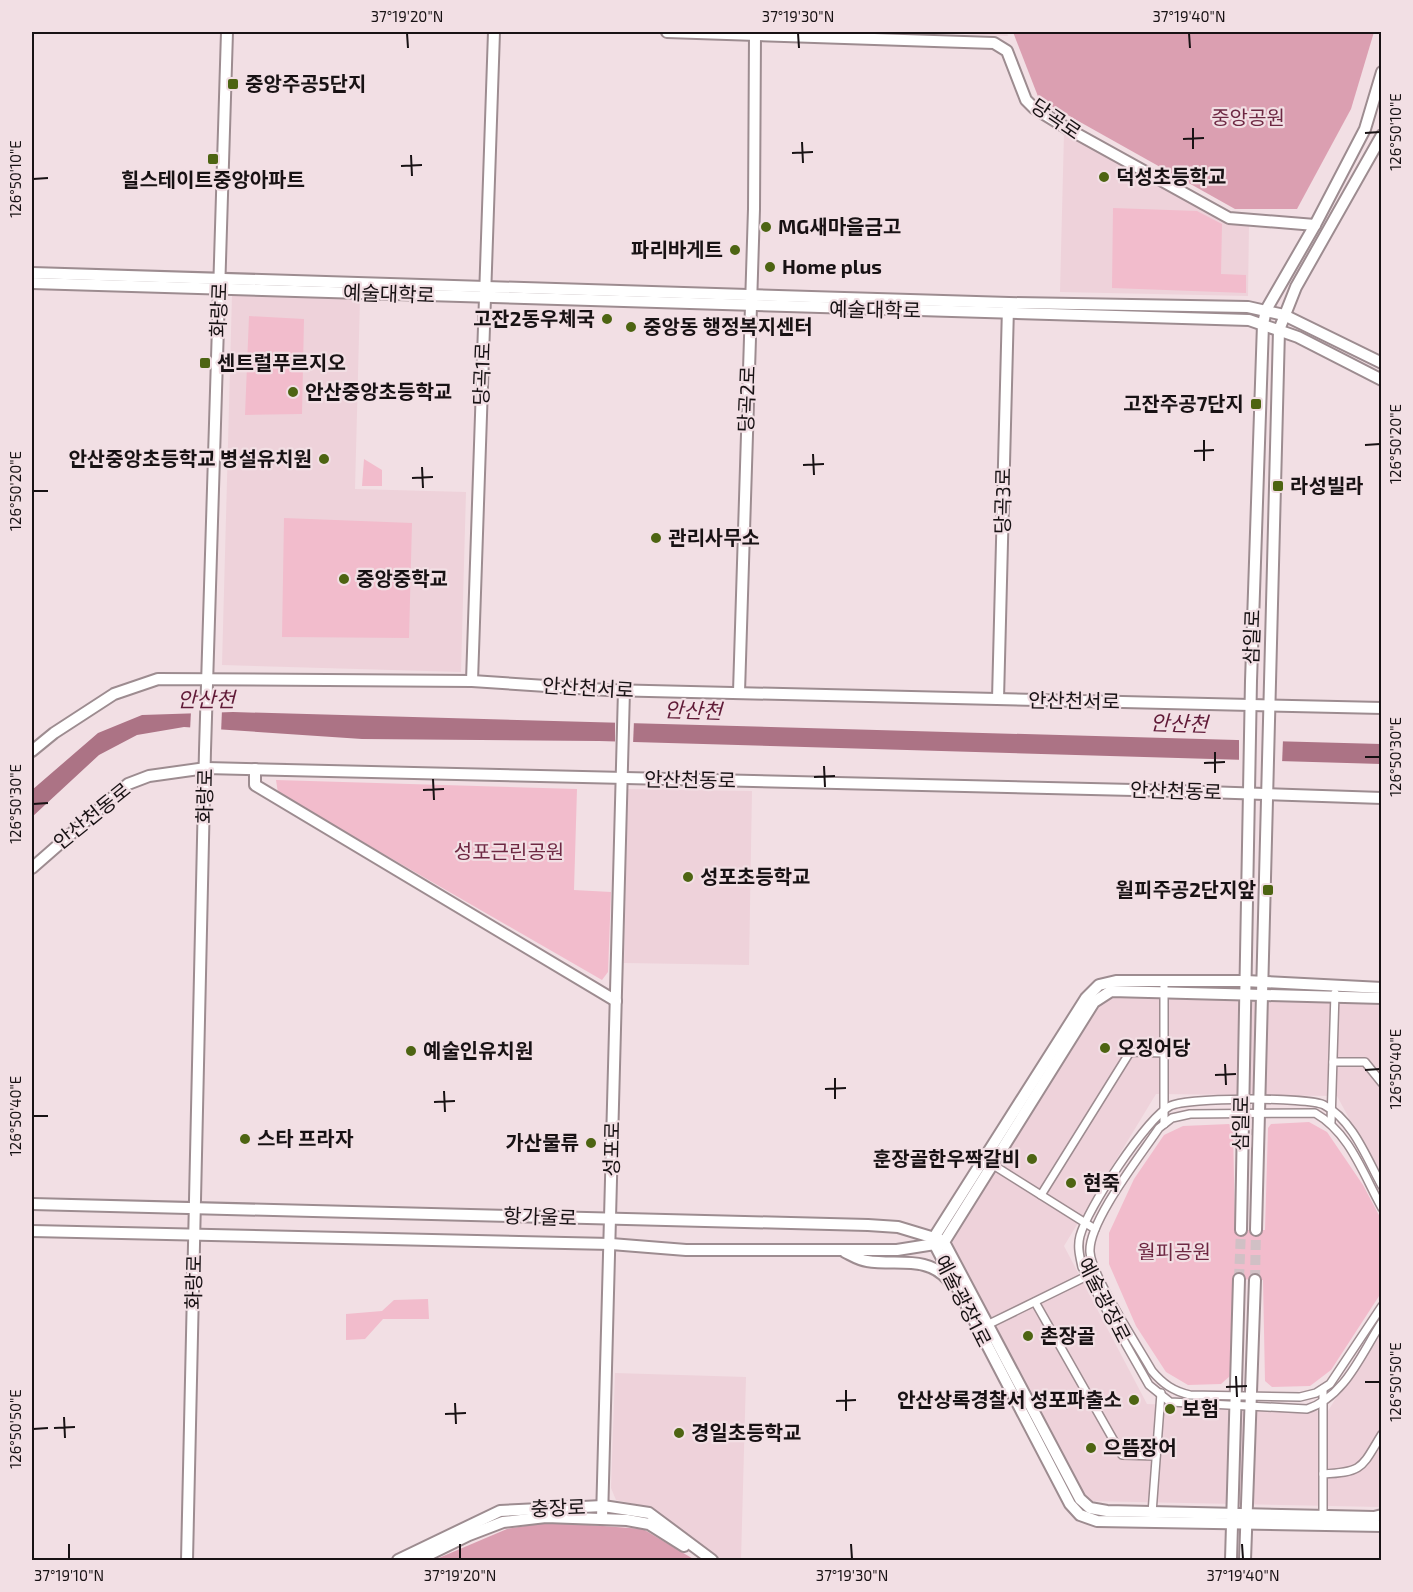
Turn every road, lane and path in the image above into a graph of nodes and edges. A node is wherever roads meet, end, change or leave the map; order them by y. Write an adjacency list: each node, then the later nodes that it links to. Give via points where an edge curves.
1 (227, 32): 10 (street, 화랑로)
2 (494, 32): 11 (street, 당곡1로)
3 (666, 32): 4 (street, 당곡로)
4 (755, 34): 7 (street, 당곡로, via 994,43 1007,51 1026,100 1080,136 1229,218); 12 (street, 당곡2로)
5 (1382, 72): 7 (street, 삼일로, via 1365,129)
6 (1382, 135): 15 (street, 삼일로)
7 (1316, 225): 14 (street, 삼일로)
8 (32, 273): 10 (street, 예술대학로)
9 (32, 283): 10 (street, 예술대학로)
10 (220, 284): 11 (street, 예술대학로); 20 (street, 화랑로)
11 (484, 292): 12 (street, 예술대학로); 21 (street, 당곡1로)
12 (751, 299): 13 (street, 예술대학로); 23 (street, 당곡2로)
13 (1008, 307): 14 (street, 예술대학로); 16 (street, 예술대학로, via 1250,320); 24 (street, 당곡3로)
14 (1266, 310): 15 (street, 예술대학로); 16 (street, 삼일로)
15 (1284, 315): 17 (street, 삼일로); 18 (street, 예술대학로)
16 (1263, 324): 17 (street, 예술대학로); 25 (street, 삼일로)
17 (1279, 330): 19 (street, 예술대학로); 26 (street, 삼일로)
18 (1382, 363)
19 (1382, 380)
20 (208, 678): 21 (street, 안산천서로); 28 (street, 안산천서로, via 158,679 114,694); 29 (street, 화랑로)
21 (472, 681): 22 (street, 안산천서로)
22 (624, 690): 23 (street, 안산천서로); 31 (street, 성포로)
23 (739, 693): 24 (street, 안산천서로)
24 (998, 699): 25 (street, 안산천서로)
25 (1250, 705): 26 (street, 안산천서로); 32 (street, 삼일로)
26 (1270, 706): 27 (street, 안산천서로); 33 (street, 삼일로)
27 (1382, 708)
28 (32, 751)
29 (206, 768): 30 (street, 안산천동로); 35 (street, 안산천동로, via 149,776 128,784); 57 (street, 화랑로)
30 (255, 769): 31 (street, 안산천동로); 42 (street, via 255,785)
31 (621, 779): 32 (street, 안산천동로); 42 (street, 성포로)
32 (1249, 793): 33 (street, 안산천동로); 37 (street, 삼일로)
33 (1268, 794): 34 (street, 안산천동로); 38 (street, 삼일로)
34 (1382, 798)
35 (32, 868)
36 (1164, 986): 37 (street, 예술광장1로); 43 (street); 53 (street, 예술광장1로, via 1111,991 1094,1002)
37 (1244, 987): 38 (street, 예술광장1로); 46 (street, 삼일로)
38 (1261, 987): 40 (street, 예술광장1로); 47 (street, 삼일로)
39 (1382, 988): 40 (street, 예술광장1로)
40 (1335, 991): 41 (street, 예술광장1로); 44 (street)
41 (1382, 998)
42 (616, 1001): 59 (street, 성포로)
43 (1164, 1053): 49 (street); 55 (street, via 1130,1052)
44 (1333, 1062): 45 (street, via 1365,1062); 48 (street)
45 (1382, 1083)
46 (1242, 1100): 47 (street, 예술광장로); 49 (street, 예술광장로, via 1186,1101); 50 (street, 삼일로)
47 (1258, 1106): 48 (street, 예술광장로, via 1316,1102); 50 (street, 예술광장로); 51 (street, 예술광장로, via 1315,1113); 63 (street, 삼일로)
48 (1331, 1110): 51 (street); 54 (street, via 1346,1123)
49 (1164, 1111): 52 (street); 60 (street, 예술광장로, via 1143,1130)
50 (1242, 1112): 52 (street, 예술광장로, via 1190,1114); 62 (street, 삼일로)
51 (1331, 1122): 58 (street, via 1344,1138)
52 (1164, 1124): 61 (street, 예술광장로)
53 (989, 1163): 55 (street); 66 (street, 예술광장1로)
54 (1382, 1186)
55 (1041, 1195): 60 (street)
56 (32, 1204): 57 (street, 항가울로)
57 (195, 1207): 59 (street, 항가울로); 65 (street, 화랑로)
58 (1382, 1208)
59 (611, 1220): 66 (street, 항가울로, via 868,1225 898,1227); 67 (street, 성포로)
60 (1085, 1223): 61 (street); 70 (street, 예술광장로, via 1078,1250)
61 (1095, 1229): 69 (street, 예술광장로, via 1090,1253)
62 (1241, 1230)
63 (1256, 1230)
64 (32, 1231): 65 (street, 항가울로)
65 (195, 1234): 67 (street, 항가울로); 95 (street, 화랑로)
66 (938, 1241): 68 (street, 항가울로, via 897,1251); 73 (street, 예술광장1로); 77 (street, 예술광장1로)
67 (611, 1244): 68 (street, 항가울로, via 686,1250); 87 (street, 성포로)
68 (842, 1250): 73 (street, 항가울로, via 869,1261 938,1269)
69 (1096, 1272): 70 (street); 78 (street, 예술광장로)
70 (1087, 1276): 74 (street); 80 (street, 예술광장로, via 1149,1384)
71 (1239, 1279): 82 (street)
72 (1255, 1280): 81 (street)
73 (959, 1293): 77 (street, 예술광장1로)
74 (1035, 1302): 77 (street); 85 (street, via 1122,1455)
75 (1382, 1306): 79 (street)
76 (1382, 1322): 83 (street, via 1338,1392)
77 (982, 1328): 89 (street, 예술광장1로, via 1080,1499 1090,1508)
78 (1162, 1383): 80 (street); 82 (street, via 1177,1392)
79 (1323, 1389): 81 (street, via 1300,1397); 83 (street)
80 (1161, 1396): 82 (street, via 1179,1403); 85 (street)
81 (1249, 1401): 82 (street); 82 (street); 83 (street, via 1307,1409); 92 (street)
82 (1234, 1402): 91 (street)
83 (1323, 1404): 86 (street)
84 (1382, 1434): 86 (street, via 1362,1466 1351,1473)
85 (1156, 1456): 89 (street)
86 (1323, 1474): 93 (street)
87 (603, 1506): 90 (street, 성포로); 96 (street, 충장로, via 500,1511); 99 (street, 충장로, via 649,1513)
88 (1382, 1515): 93 (street, 예술광장1로)
89 (1152, 1517): 91 (street, 예술광장1로)
90 (602, 1519): 97 (street, 충장로, via 546,1517 503,1522); 98 (street, 충장로, via 649,1524)
91 (1232, 1519): 92 (street, 예술광장1로); 100 (street)
92 (1246, 1520): 93 (street, 예술광장1로); 101 (street)
93 (1323, 1522): 94 (street, 예술광장1로)
94 (1382, 1527)
95 (187, 1560)
96 (398, 1560)
97 (418, 1560)
98 (702, 1560)
99 (712, 1560)
100 (1230, 1560)
101 (1245, 1560)

